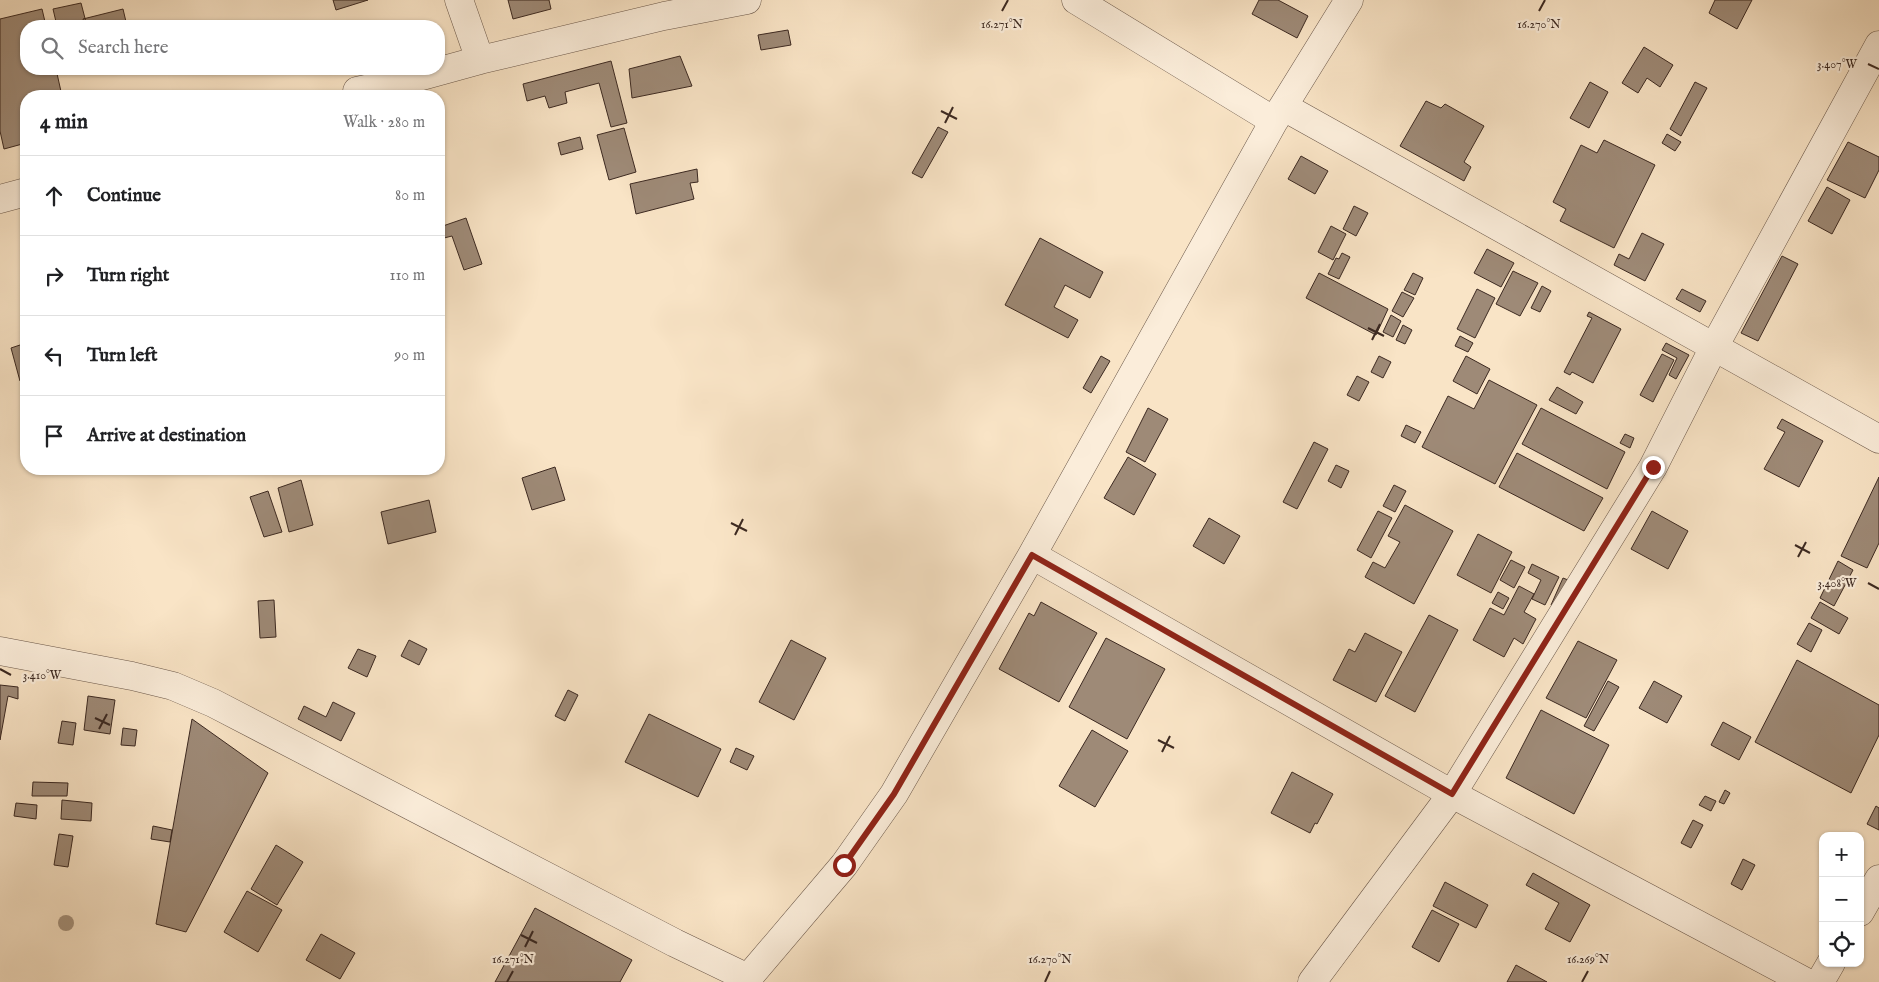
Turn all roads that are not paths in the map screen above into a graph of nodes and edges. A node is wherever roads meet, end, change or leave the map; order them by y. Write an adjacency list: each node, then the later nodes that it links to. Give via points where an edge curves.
1 (459, 0): 6 (street)
2 (747, 0): 6 (street, via 664,16)
3 (1076, 0): 10 (street)
4 (1348, 0): 10 (street)
5 (1879, 45): 13 (street)
6 (480, 60): 7 (street)
7 (445, 70)
8 (426, 75): 9 (street)
9 (362, 90)
10 (1279, 114): 13 (street); 15 (street)
11 (20, 194): 12 (street)
12 (0, 199)
13 (1714, 347): 14 (street); 17 (street, via 1653,467)
14 (1879, 439)
15 (1032, 555): 16 (street, via 894,794 844,865 748,978 213,703 173,686); 17 (street)
16 (0, 651)
17 (1452, 794): 21 (street); 22 (street)
18 (1879, 879): 19 (street)
19 (1864, 905)
20 (1829, 967): 23 (street)
21 (1312, 982)
22 (1806, 982)
23 (1820, 982)

